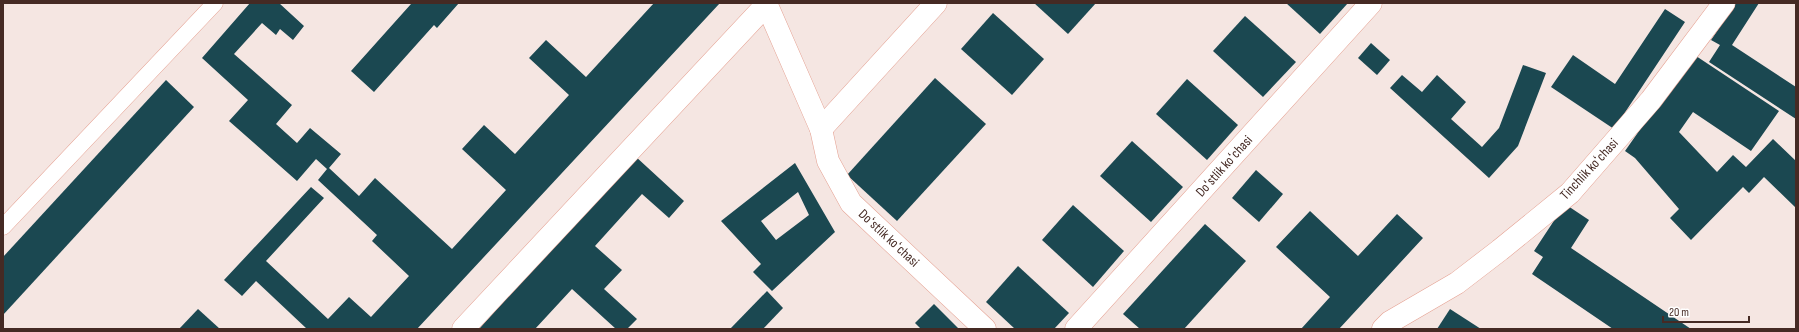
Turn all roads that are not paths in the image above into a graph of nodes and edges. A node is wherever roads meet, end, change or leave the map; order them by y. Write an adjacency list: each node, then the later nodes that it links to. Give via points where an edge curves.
1 (215, 3): 7 (lane)
2 (936, 3): 6 (street)
3 (1371, 3): 11 (street, Doʻstlik koʻchasi)
4 (1724, 3): 8 (street, Tinchlik koʻchasi, via 1651,100 1570,193 1457,283)
5 (766, 4): 6 (street, Doʻstlik koʻchasi); 9 (street)
6 (821, 129): 10 (street, Doʻstlik koʻchasi, via 828,161 851,202)
7 (3, 228)
8 (1390, 327)
9 (463, 329)
10 (985, 329)
11 (1076, 329)

